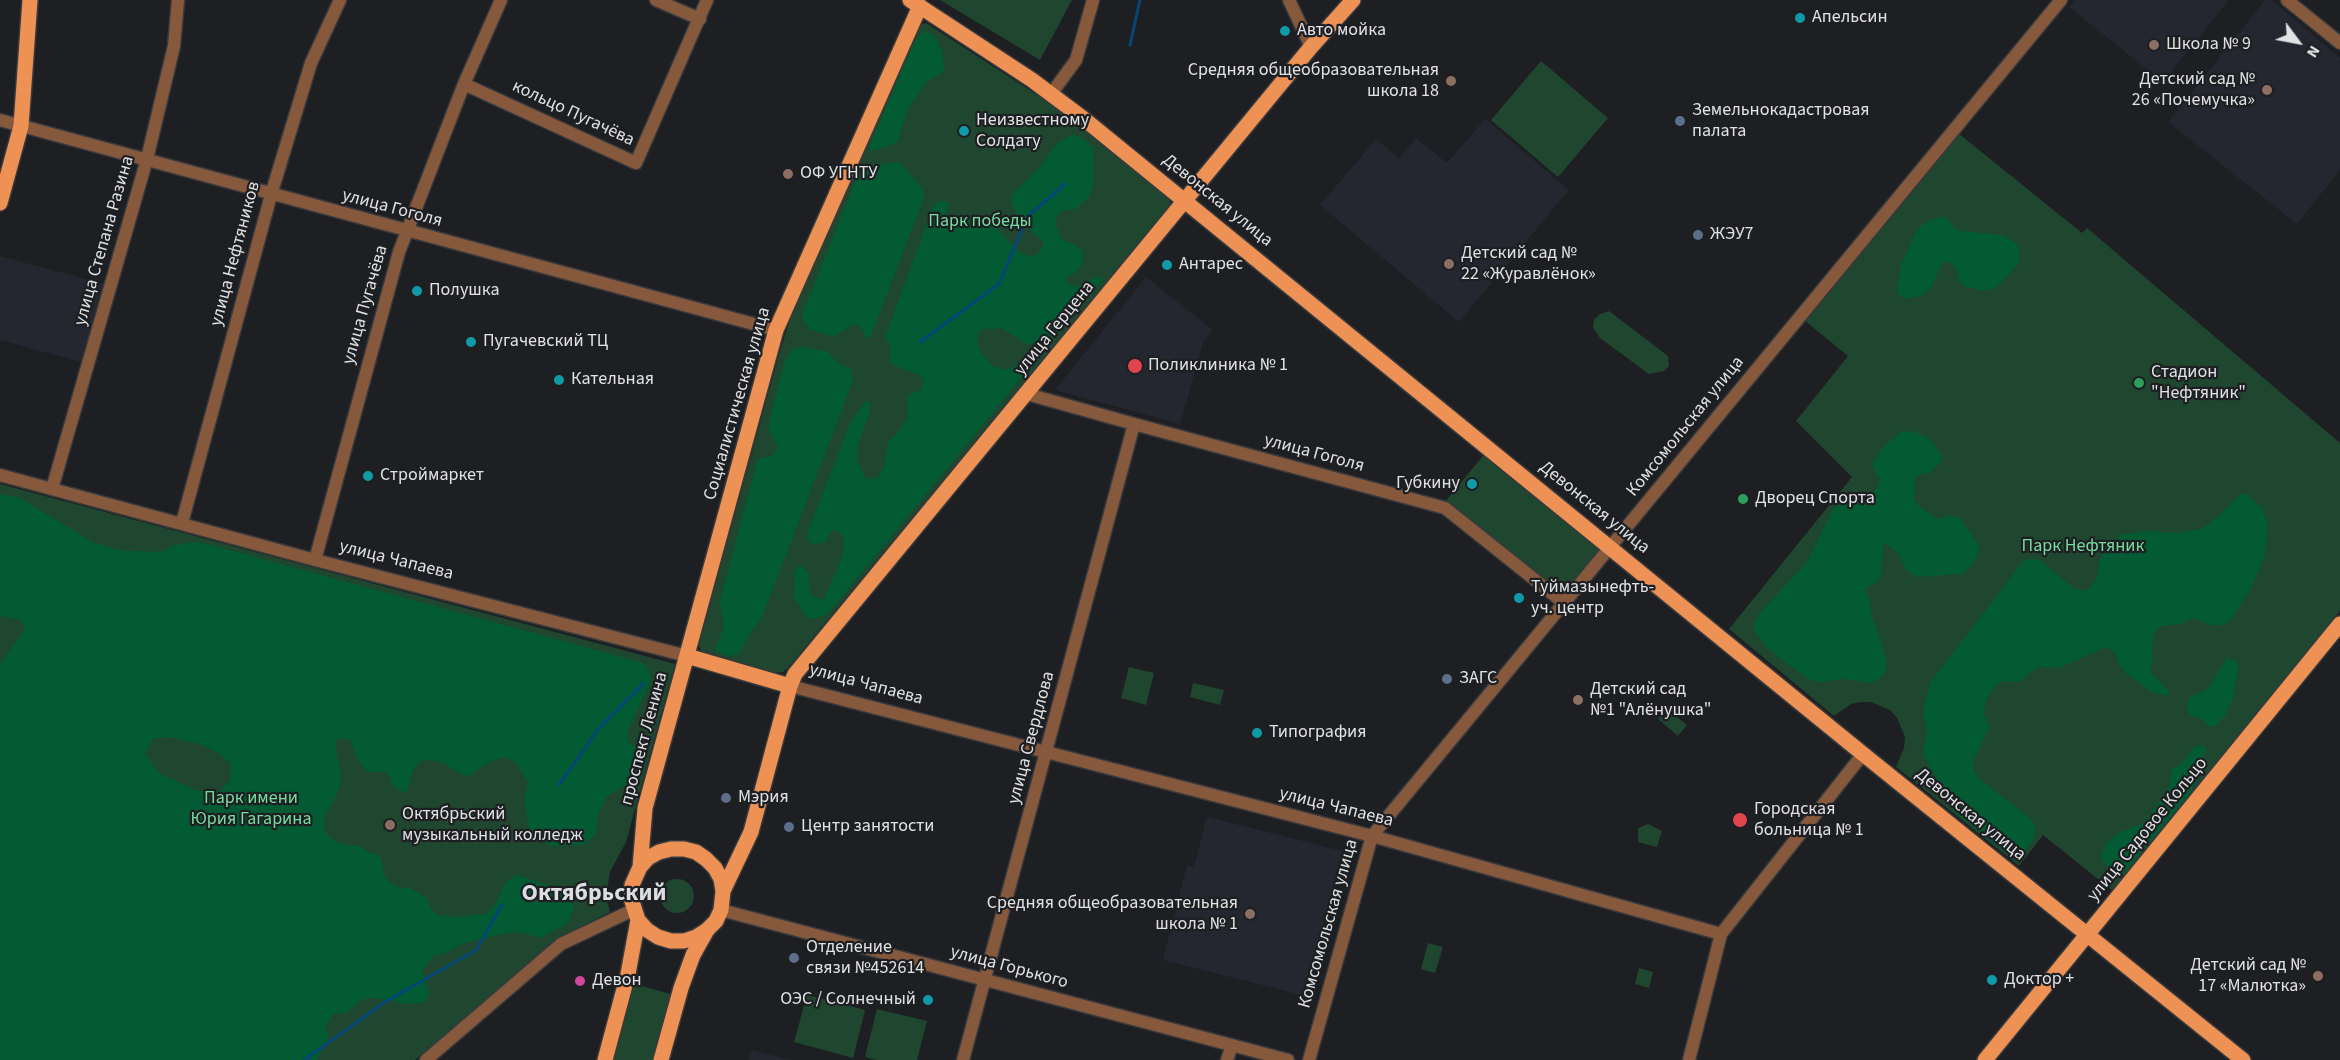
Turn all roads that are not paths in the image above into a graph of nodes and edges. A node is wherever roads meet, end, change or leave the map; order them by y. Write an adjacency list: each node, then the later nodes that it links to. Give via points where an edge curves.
1 (30, 0): 19 (main road)
2 (178, 0): 20 (street, улица Степана Разина, via 174,46)
3 (340, 0): 21 (street, улица Нефтяников, via 311,63)
4 (501, 0): 16 (street, улица Пугачёва)
5 (656, 0): 13 (street)
6 (707, 0): 13 (street, кольцо Пугачёва)
7 (1093, 0): 17 (street, via 1076,60)
8 (1289, 0): 15 (street)
9 (1353, 0): 15 (main road, улица Герцена)
10 (2061, 0): 31 (street, Комсомольская улица)
11 (2287, 0): 14 (street)
12 (915, 3): 17 (main road, Девонская улица); 25 (main road, Социалистическая улица)
13 (700, 19): 16 (street, кольцо Пугачёва, via 636,163)
14 (2340, 43)
15 (1311, 47): 22 (main road, улица Герцена)
16 (464, 84): 24 (street, улица Пугачёва)
17 (1051, 94): 22 (main road, Девонская улица)
18 (0, 120): 19 (street, улица Гоголя)
19 (21, 126): 20 (street, улица Гоголя); 23 (main road)
20 (147, 159): 21 (street, улица Гоголя); 29 (street, улица Степана Разина)
21 (271, 195): 24 (street, улица Гоголя); 30 (street, улица Нефтяников)
22 (1185, 200): 26 (main road, улица Герцена); 31 (main road, Девонская улица)
23 (0, 203)
24 (407, 231): 25 (street, улица Гоголя); 32 (street, улица Пугачёва)
25 (776, 330): 35 (main road, Социалистическая улица)
26 (1028, 393): 27 (street, улица Гоголя); 36 (main road, улица Герцена, via 795,674)
27 (1134, 424): 33 (street, улица Гоголя, via 1445,508); 37 (street, улица Свердлова)
28 (0, 475): 29 (street, улица Чапаева)
29 (52, 489): 30 (street, улица Чапаева)
30 (182, 523): 32 (street, улица Чапаева)
31 (1611, 547): 33 (street, Комсомольская улица); 38 (main road, Девонская улица)
32 (315, 560): 35 (street, улица Чапаева)
33 (1564, 603): 39 (street, Комсомольская улица)
34 (2340, 624): 46 (main road, улица Садовое Кольцо)
35 (687, 656): 36 (main road, улица Чапаева); 40 (main road, проспект Ленина, via 645,808)
36 (790, 686): 37 (street, улица Чапаева); 41 (main road, via 751,832)
37 (1047, 753): 39 (street, улица Чапаева); 47 (street, улица Свердлова)
38 (1863, 754): 45 (street); 46 (main road, Девонская улица)
39 (1372, 837): 45 (street, улица Чапаева); 55 (street, Комсомольская улица)
40 (640, 867): 41 (main road, via 665,850 696,852 715,868); 43 (main road, via 632,885)
41 (723, 891): 42 (main road)
42 (721, 910): 44 (main road); 47 (street, улица Горького)
43 (636, 915): 44 (main road, via 647,930 671,941 690,939); 49 (street, via 561,944); 50 (main road, via 628,974)
44 (708, 930): 51 (main road, via 681,988)
45 (1721, 934): 56 (street)
46 (2088, 935): 57 (main road, улица Садовое Кольцо); 58 (main road, Девонская улица)
47 (986, 980): 48 (street, улица Горького); 52 (street, улица Свердлова)
48 (1232, 1045): 53 (street); 54 (street, улица Горького)
49 (426, 1060)
50 (605, 1060)
51 (661, 1060)
52 (963, 1060)
53 (1227, 1060)
54 (1288, 1060)
55 (1309, 1060)
56 (1689, 1060)
57 (1985, 1060)
58 (2243, 1060)

